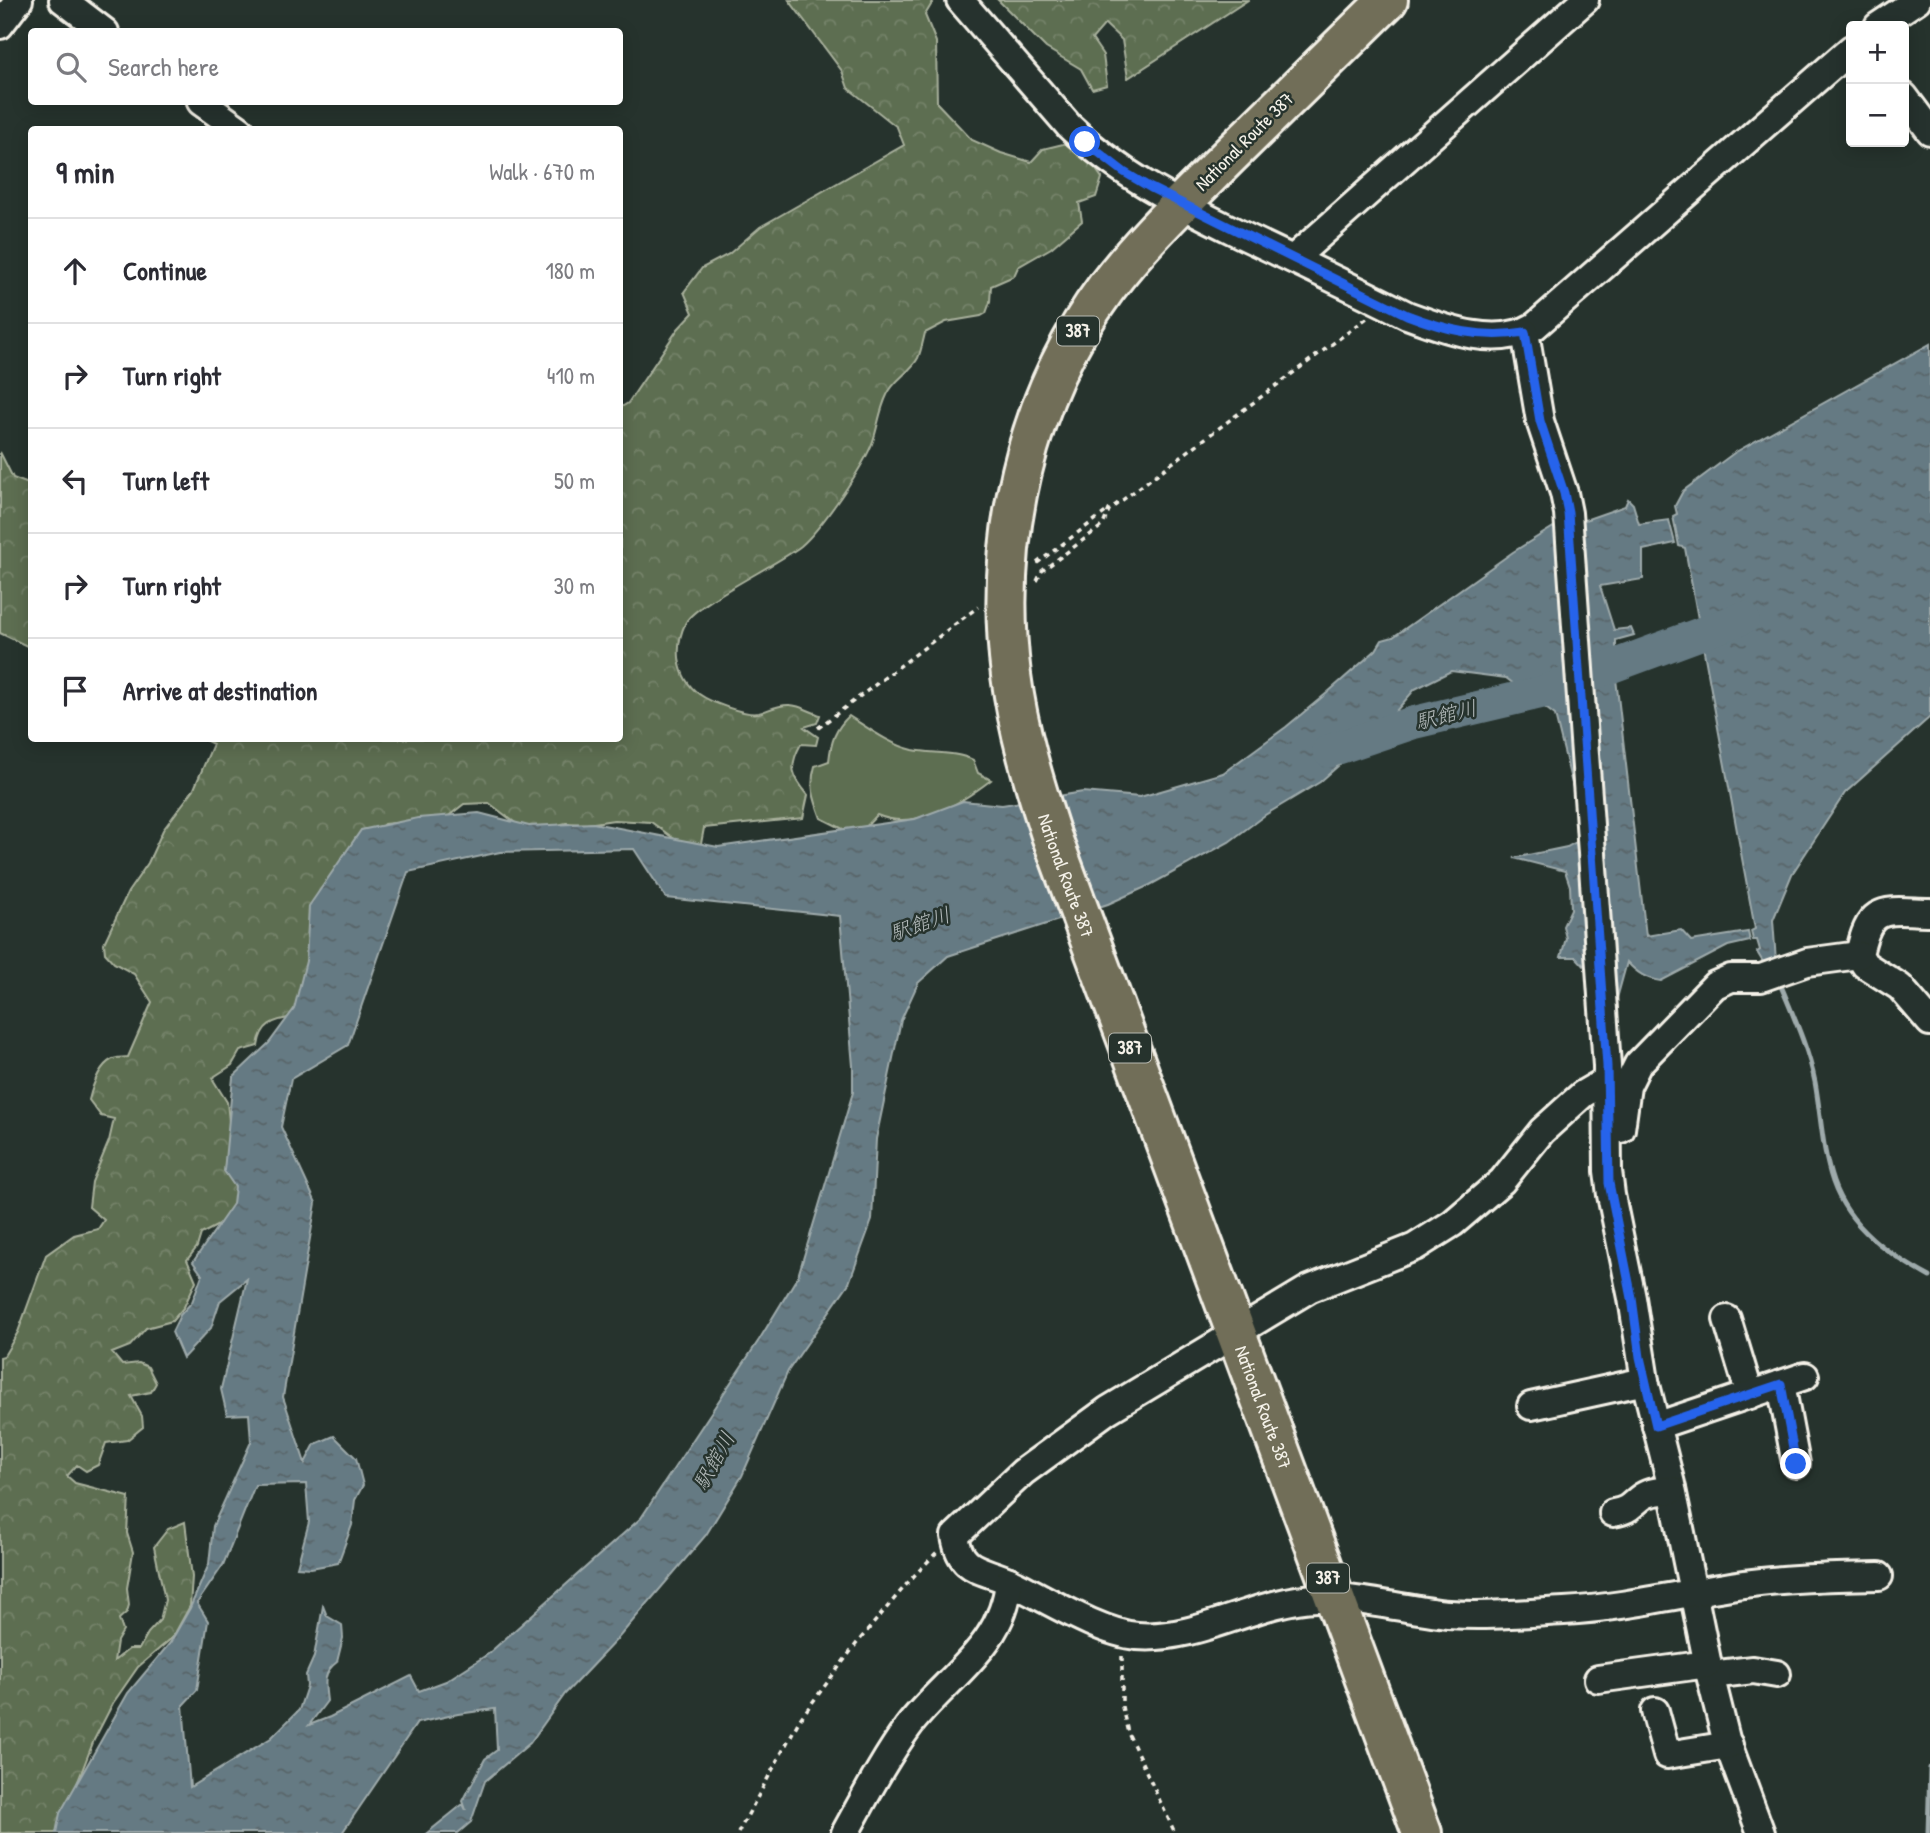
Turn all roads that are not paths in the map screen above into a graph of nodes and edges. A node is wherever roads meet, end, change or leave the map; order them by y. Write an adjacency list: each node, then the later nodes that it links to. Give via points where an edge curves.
1 (19, 0): 8 (street)
2 (63, 0): 9 (street)
3 (960, 0): 15 (street, via 1085,142 1124,172)
4 (1388, 0): 15 (highway, National Route 387 / 387)
5 (1585, 0): 16 (street)
6 (1917, 0): 7 (street)
7 (1886, 21)
8 (0, 25)
9 (101, 28)
10 (1846, 53): 17 (street)
11 (1909, 103): 14 (street)
12 (205, 105): 13 (street)
13 (234, 126)
14 (1930, 131)
15 (1182, 205): 16 (street); 24 (highway, National Route 387 / 387, via 1114,279 1073,341 1039,417 1008,540 1006,607 1011,676 1031,771 1063,871)
16 (1293, 259): 17 (street, via 1436,326 1492,335)
17 (1525, 332): 21 (street, via 1540,421 1568,513)
18 (1930, 912): 19 (street, via 1879,914 1864,928)
19 (1859, 955): 20 (street, via 1865,965 1900,987); 22 (street, via 1807,961 1761,978 1731,978 1709,990 1630,1077)
20 (1930, 1022)
21 (1607, 1073): 22 (street); 24 (street, via 1542,1131 1502,1181 1453,1223 1415,1247 1309,1289)
22 (1612, 1204): 25 (street)
23 (1727, 1319): 26 (street)
24 (1235, 1329): 33 (street, via 1081,1428 1023,1472 955,1536 962,1560); 35 (highway, National Route 387 / 387)
25 (1645, 1381): 27 (street); 28 (street)
26 (1750, 1395): 28 (street); 29 (street, via 1793,1380)
27 (1531, 1406)
28 (1656, 1426): 30 (street)
29 (1796, 1464)
30 (1672, 1490): 31 (street, via 1648,1493 1625,1511); 34 (street)
31 (1613, 1513)
32 (1879, 1576): 34 (street, via 1778,1580)
33 (1009, 1581): 35 (street, via 1054,1605 1129,1634 1166,1634 1288,1602); 41 (street, via 991,1636 909,1726)
34 (1692, 1593): 35 (street, via 1607,1608 1484,1615); 36 (street)
35 (1336, 1600): 42 (highway, National Route 387 / 387)
36 (1709, 1669): 37 (street); 38 (street); 40 (street)
37 (1777, 1674)
38 (1598, 1679)
39 (1655, 1711): 40 (street, via 1667,1755)
40 (1729, 1745): 43 (street)
41 (845, 1833)
42 (1422, 1833)
43 (1762, 1833)

